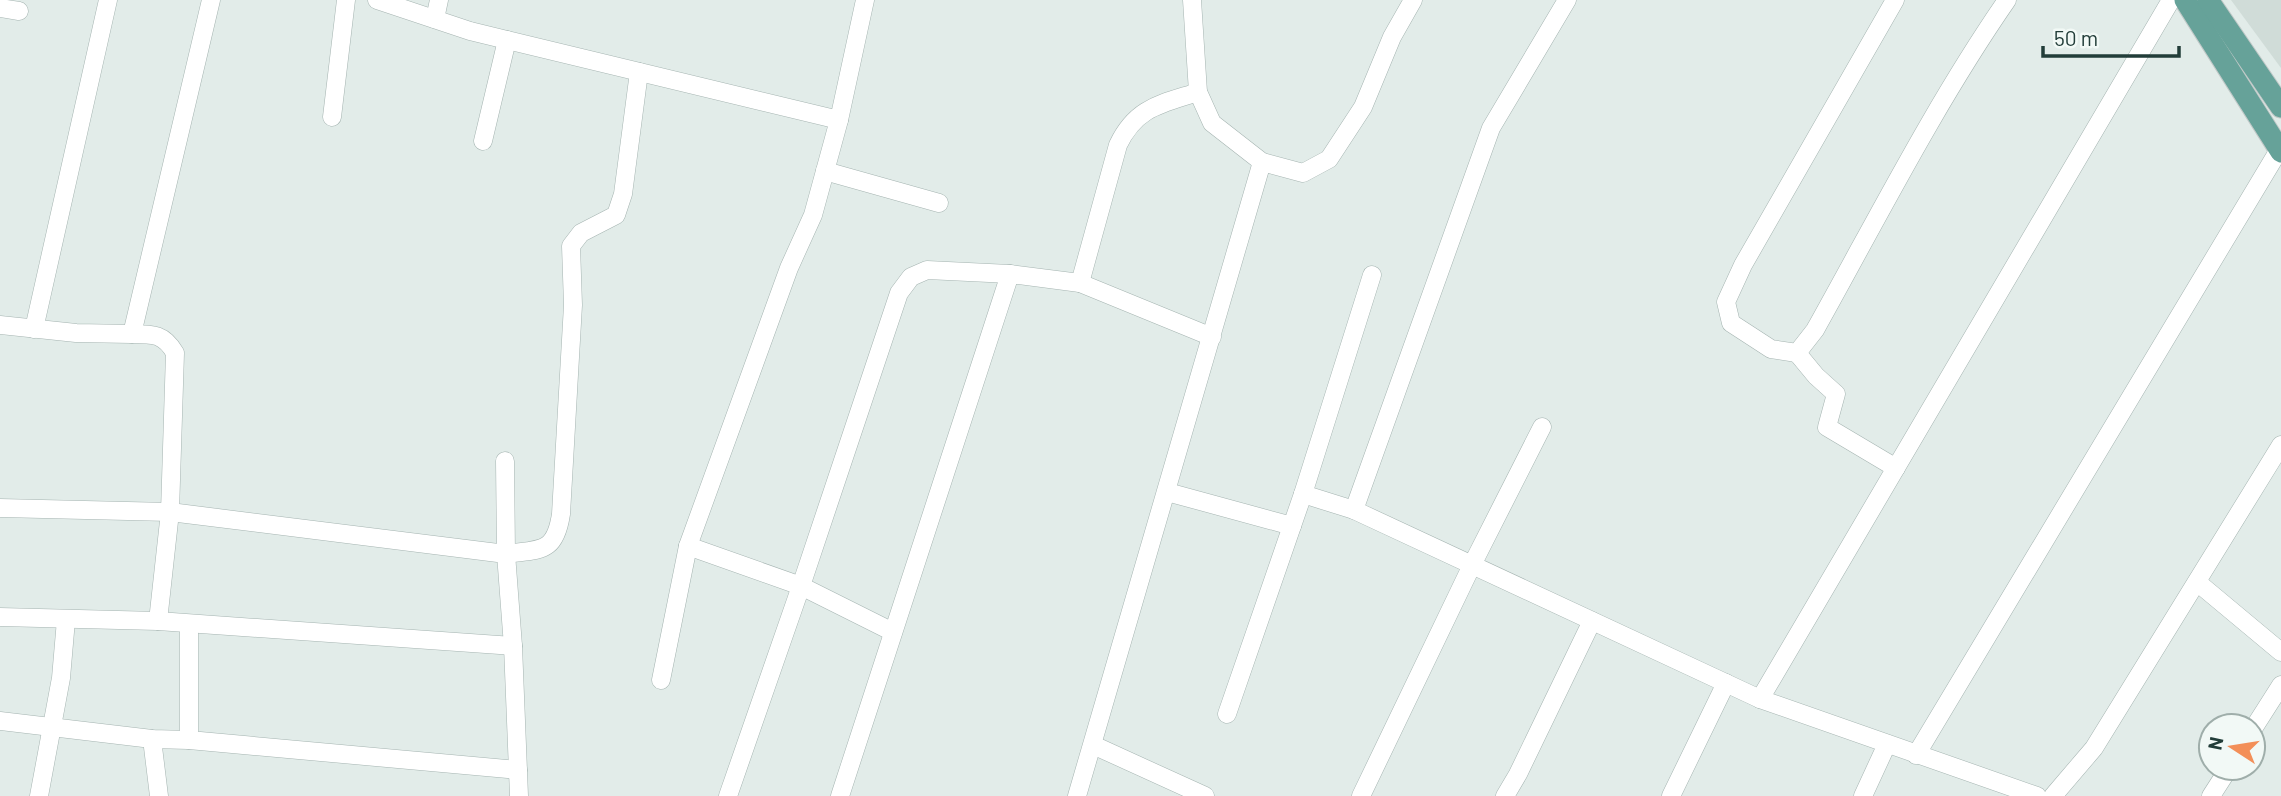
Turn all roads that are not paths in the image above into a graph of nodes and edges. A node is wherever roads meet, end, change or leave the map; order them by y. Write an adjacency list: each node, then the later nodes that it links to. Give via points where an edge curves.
1 (108, 0): 33 (street)
2 (211, 0): 34 (street)
3 (346, 0): 22 (street)
4 (377, 0): 17 (street)
5 (439, 0): 17 (street)
6 (865, 0): 23 (street)
7 (1192, 0): 20 (street)
8 (1413, 0): 26 (street, via 1363,107 1329,159 1303,173)
9 (1567, 0): 44 (street, via 1492,128)
10 (1895, 0): 36 (street, via 1726,302 1731,323 1771,349)
11 (2007, 0): 36 (street, via 1935,115 1815,330)
12 (2171, 0): 40 (street)
13 (2185, 0): 25 (main road)
14 (2208, 0): 21 (main road)
15 (0, 8): 16 (street)
16 (19, 11)
17 (435, 19): 18 (street)
18 (507, 40): 19 (street); 24 (street)
19 (639, 72): 23 (street); 48 (street, via 623,194 615,215 581,233 571,246 573,305 558,535 543,549)
20 (1198, 92): 26 (street, via 1212,123); 31 (street, via 1149,108 1126,127)
21 (2281, 107)
22 (332, 117)
23 (839, 120): 27 (street)
24 (483, 141)
25 (2280, 151): 72 (street)
26 (1262, 162): 35 (street)
27 (825, 172): 28 (street); 47 (street)
28 (939, 203)
29 (1010, 274): 31 (street); 51 (street, via 927,270 911,277 899,293); 57 (street)
30 (1372, 275): 42 (street)
31 (1080, 283): 35 (street)
32 (0, 325): 33 (street)
33 (34, 329): 34 (street)
34 (132, 334): 45 (street, via 153,334 168,341 175,353)
35 (1212, 337): 41 (street)
36 (1797, 353): 40 (street, via 1836,394 1827,427)
37 (1542, 427): 49 (street)
38 (2281, 446): 50 (street)
39 (505, 461): 48 (street)
40 (1896, 468): 63 (street)
41 (1167, 492): 46 (street); 71 (street)
42 (1303, 494): 44 (street); 46 (street)
43 (0, 508): 45 (street)
44 (1354, 510): 49 (street)
45 (170, 512): 48 (street); 54 (street)
46 (1292, 526): 65 (street)
47 (688, 547): 51 (street); 60 (street)
48 (506, 554): 58 (street)
49 (1472, 565): 55 (street); 81 (street)
50 (2197, 582): 59 (street); 86 (street, via 2094,748)
51 (801, 586): 57 (street); 77 (street)
52 (0, 617): 53 (street)
53 (66, 620): 54 (street); 67 (street)
54 (158, 621): 56 (street)
55 (1592, 621): 61 (street); 82 (street)
56 (189, 624): 58 (street); 69 (street)
57 (893, 632): 78 (street)
58 (513, 646): 73 (street)
59 (2281, 652)
60 (661, 680)
61 (1727, 683): 63 (street); 83 (street)
62 (2281, 685): 64 (street)
63 (1760, 699): 70 (street)
64 (2264, 712)
65 (1227, 713)
66 (0, 721): 67 (street)
67 (53, 727): 68 (street); 74 (street)
68 (152, 739): 69 (street); 75 (street)
69 (189, 740): 73 (street)
70 (1887, 744): 72 (street); 84 (street)
71 (1093, 745): 79 (street); 80 (street)
72 (1916, 755): 85 (street)
73 (518, 770): 76 (street)
74 (39, 796)
75 (159, 796)
76 (519, 796)
77 (728, 796)
78 (840, 796)
79 (1077, 796)
80 (1205, 796)
81 (1361, 796)
82 (1505, 796)
83 (1671, 796)
84 (1863, 796)
85 (2037, 796)
86 (2053, 796)

